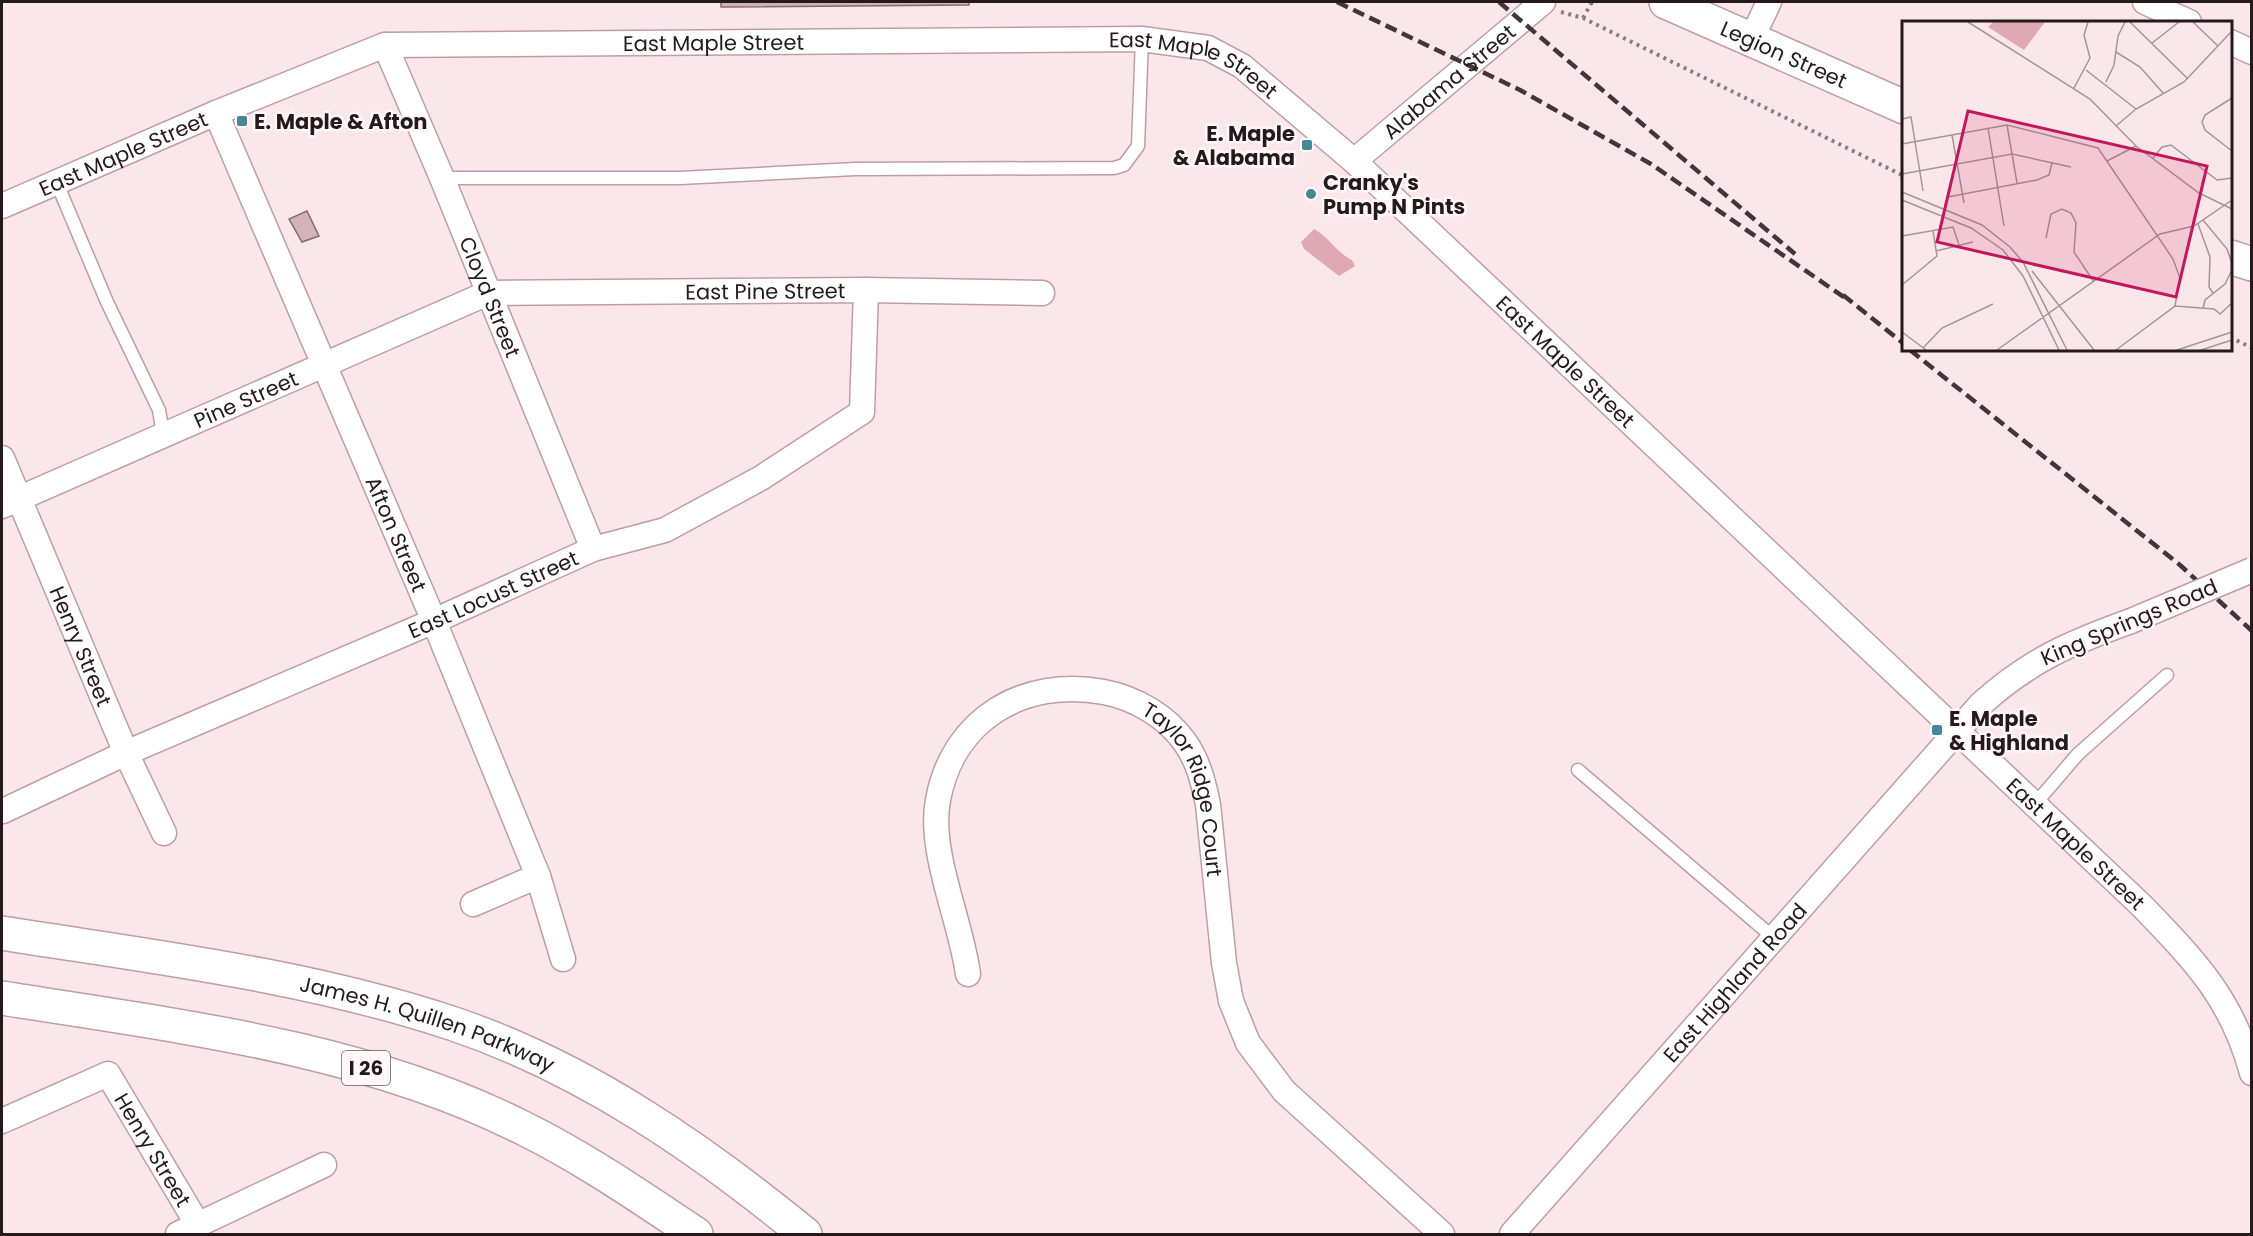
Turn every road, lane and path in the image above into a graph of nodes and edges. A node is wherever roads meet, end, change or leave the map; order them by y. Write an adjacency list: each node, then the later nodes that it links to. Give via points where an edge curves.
1 (1592, 2): 6 (path)
2 (1666, 2): 8 (main road, Legion Street)
3 (1769, 2): 8 (street)
4 (2145, 2): 7 (street)
5 (1548, 5): 6 (path); 15 (street, Alabama Street)
6 (1583, 18): 16 (path)
7 (2187, 21)
8 (1752, 38): 13 (main road, Legion Street)
9 (1142, 39): 11 (street, East Maple Street); 15 (street, East Maple Street, via 1209,48 1242,66); 17 (lane, via 1138,146 1124,165 1114,168 855,169 680,178)
10 (2232, 43): 12 (street)
11 (385, 45): 14 (street, East Maple Street); 17 (street, Cloyd Street)
12 (2252, 52)
13 (1902, 106)
14 (216, 113): 18 (street, East Maple Street); 27 (street, Afton Street)
15 (1354, 161): 35 (street, East Maple Street)
16 (1902, 175)
17 (442, 178): 23 (street, Cloyd Street)
18 (56, 181): 19 (street, East Maple Street); 28 (lane, via 107,302 159,410)
19 (2, 206)
20 (2232, 258): 21 (main road)
21 (2252, 264)
22 (866, 290): 23 (street, East Pine Street); 24 (street, East Pine Street); 31 (street, East Locust Street, via 862,412 761,478 665,530)
23 (488, 293): 27 (street, Pine Street); 31 (street, Cloyd Street)
24 (1042, 293)
25 (2232, 338): 26 (path)
26 (2252, 348)
27 (322, 364): 28 (street, Pine Street); 33 (street, Afton Street)
28 (163, 434): 30 (street, Pine Street)
29 (2, 458): 30 (street, Henry Street)
30 (10, 502): 36 (street, Henry Street)
31 (593, 549): 33 (street, East Locust Street)
32 (2252, 570): 35 (street, King Springs Road, bridge, via 2063,646 2001,686)
33 (434, 621): 36 (street, East Locust Street); 41 (street, Afton Street)
34 (2167, 675): 38 (lane, via 2078,754)
35 (1957, 729): 38 (street, East Maple Street); 44 (street, East Highland Road)
36 (126, 753): 39 (street, East Locust Street); 40 (street, Henry Street)
37 (1578, 770): 44 (lane)
38 (2035, 804): 48 (street, East Maple Street, via 2142,906 2212,982 2233,1019)
39 (3, 811)
40 (164, 833)
41 (538, 876): 42 (street); 45 (street, Afton Street)
42 (473, 904)
43 (2, 933): 53 (main road, James H. Quillen Parkway, via 272,977 365,998 455,1025 535,1057 664,1128)
44 (1774, 938): 55 (street, East Highland Road)
45 (563, 959)
46 (968, 974): 54 (street, Taylor Ridge Court, via 936,828 937,801 959,748 975,726 1021,696 1049,689 1084,688 1138,703 1164,720 1183,740 1200,772 1208,804 1227,982 1248,1043 1284,1091)
47 (2, 998): 52 (main road, I 26, via 269,1043 442,1094 522,1128 610,1176)
48 (2252, 1073)
49 (2, 1121): 51 (street, Henry Street, via 108,1074)
50 (324, 1165): 51 (street)
51 (188, 1230)
52 (696, 1234)
53 (805, 1234)
54 (1442, 1234)
55 (1512, 1234)

